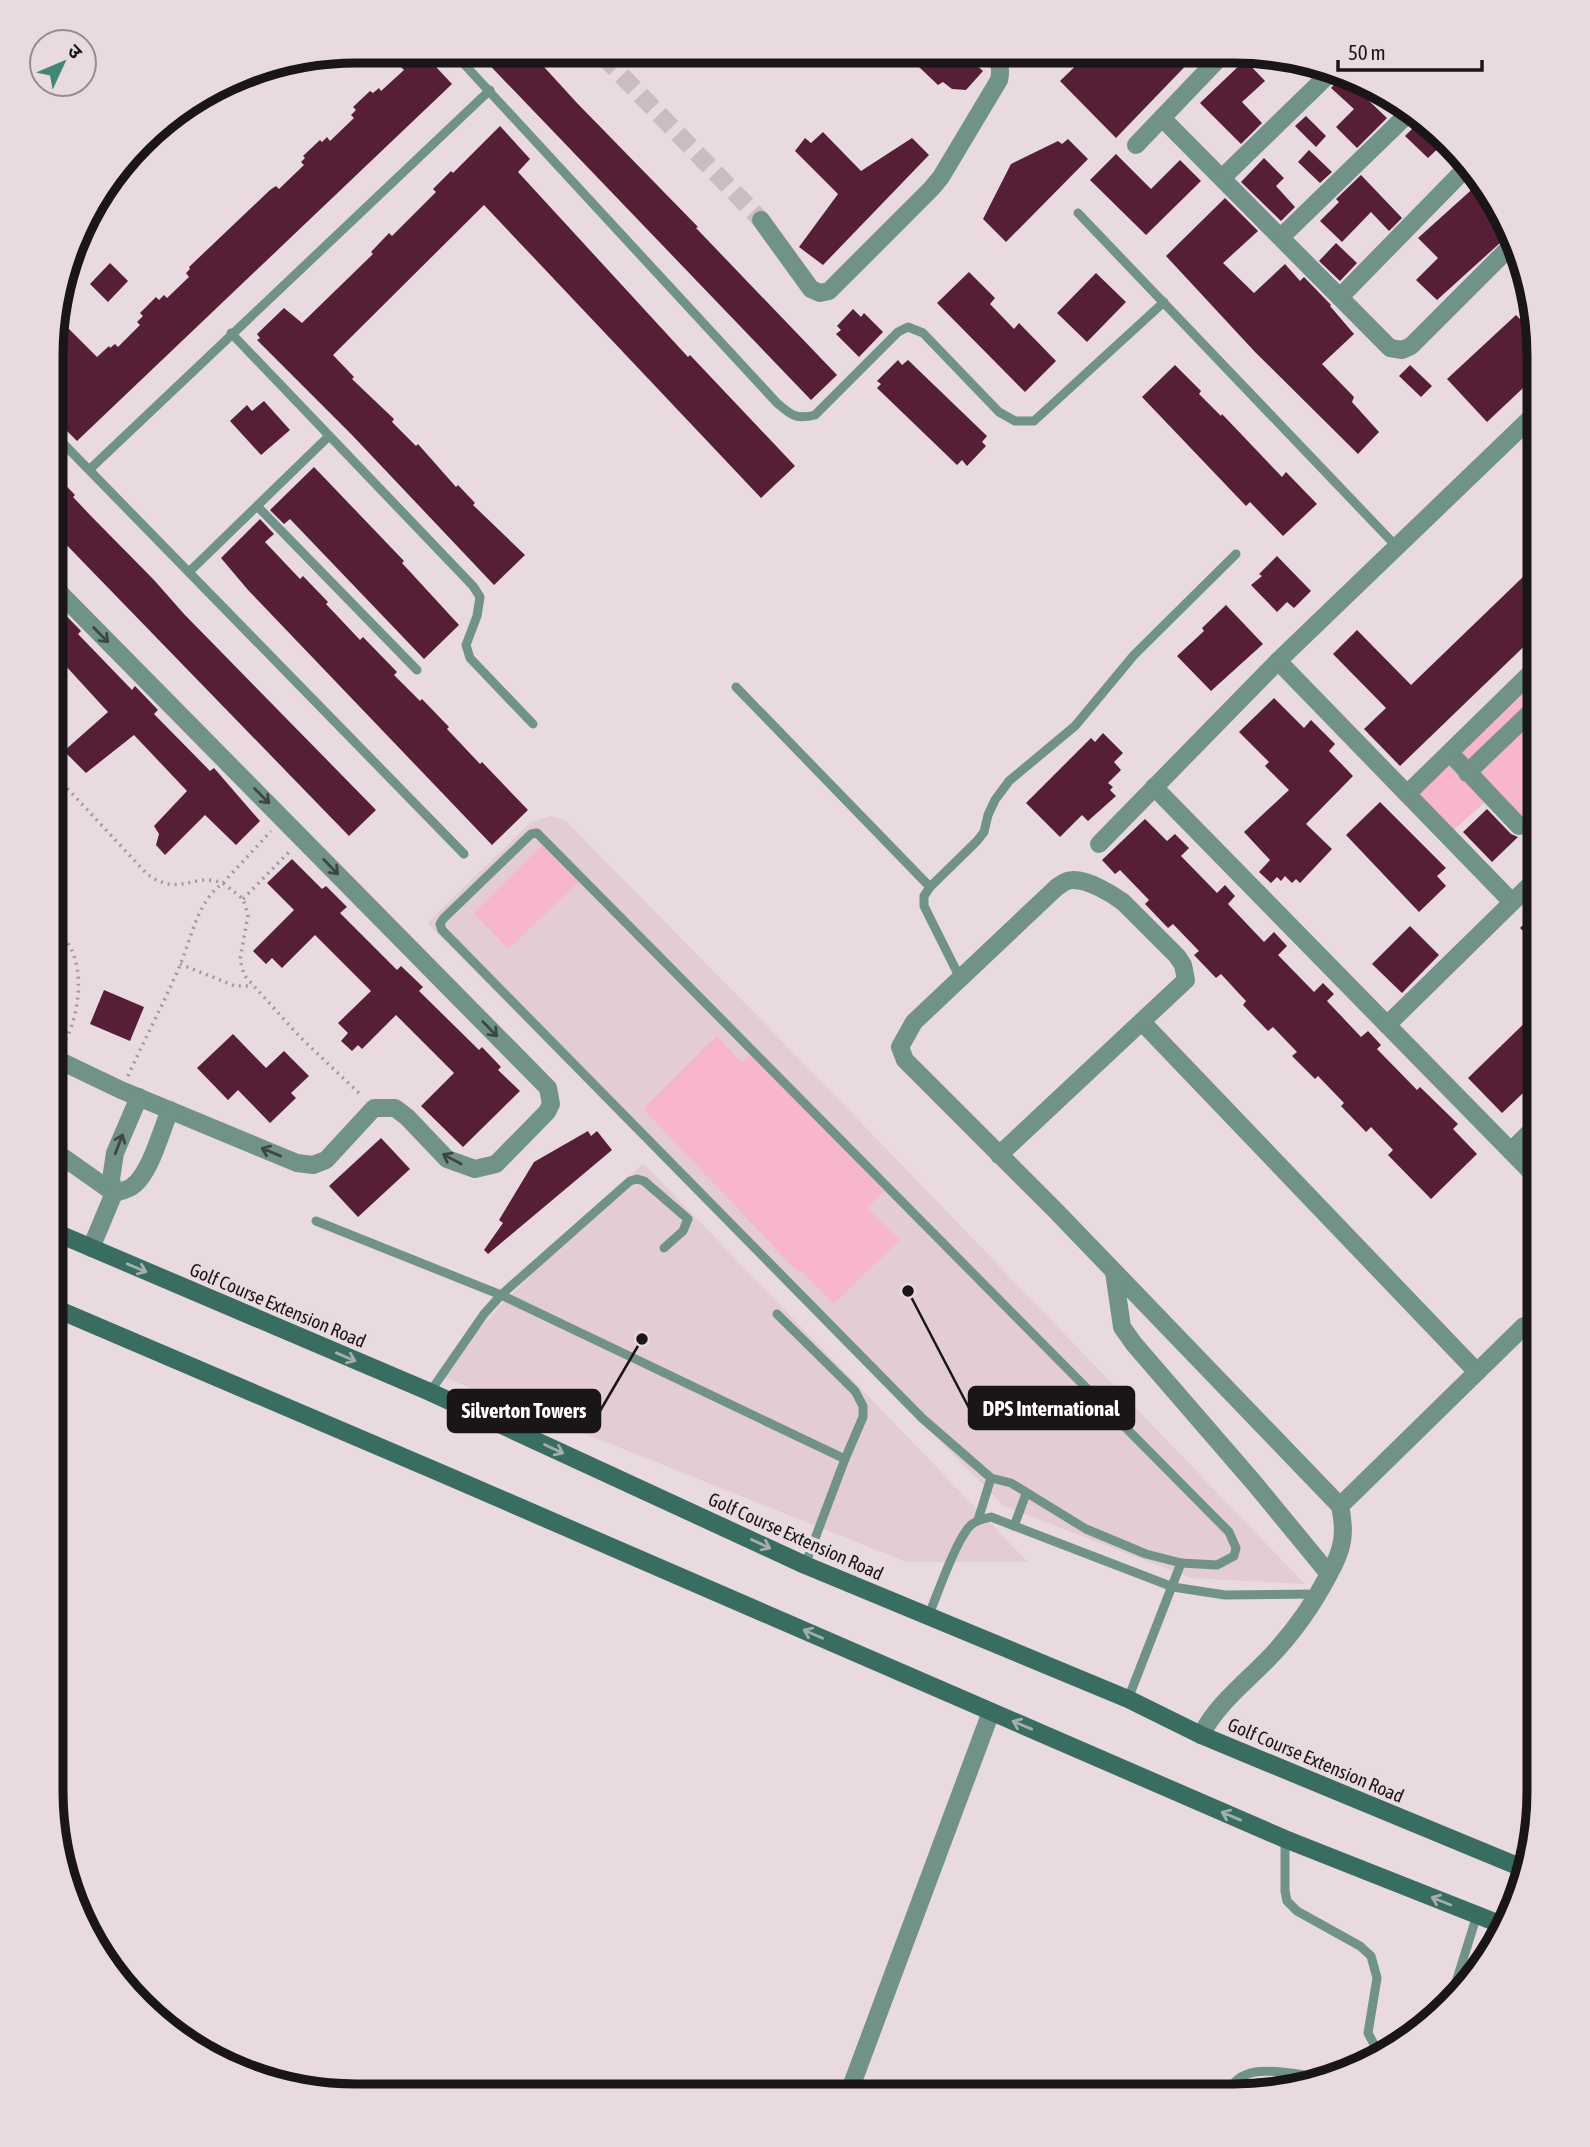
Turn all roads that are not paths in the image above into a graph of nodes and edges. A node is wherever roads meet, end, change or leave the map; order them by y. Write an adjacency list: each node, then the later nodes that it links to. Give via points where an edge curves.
1 (464, 63): 5 (lane)
2 (999, 63): 12 (street, via 999,80 941,177 829,292 811,289)
3 (1214, 63): 6 (street)
4 (1325, 78): 10 (street)
5 (490, 90): 16 (lane, via 791,415 815,415 908,327 923,333 999,412 1015,421 1034,421); 17 (lane)
6 (1162, 118): 8 (street); 10 (street)
7 (1404, 118): 13 (street)
8 (1136, 145)
9 (1462, 173): 15 (street)
10 (1222, 178): 13 (street)
11 (1078, 213): 16 (lane)
12 (761, 220)
13 (1281, 237): 15 (street)
14 (1507, 250): 15 (street, via 1402,350 1390,348)
15 (1340, 297)
16 (1164, 302): 23 (lane)
17 (231, 334): 19 (lane); 21 (lane)
18 (1527, 422): 23 (street)
19 (329, 436): 22 (lane); 32 (lane, via 473,586 480,597 466,645 470,658)
20 (63, 443): 21 (lane)
21 (90, 469): 25 (lane)
22 (257, 506): 25 (lane); 28 (lane)
23 (1397, 547): 27 (street)
24 (1236, 554): 40 (lane, via 1134,655 1075,726 1009,781 995,800 984,832)
25 (189, 572): 39 (lane)
26 (63, 596): 48 (street, one-way to 48, via 548,1088 551,1104 496,1164 475,1169 447,1159 395,1108 374,1108 326,1160 313,1165 298,1163)
27 (1278, 661): 35 (street); 36 (street)
28 (417, 670)
29 (1527, 677): 33 (street)
30 (736, 687): 40 (lane)
31 (1527, 716): 34 (street)
32 (533, 724)
33 (1450, 753): 34 (street); 36 (street)
34 (1467, 773): 37 (street)
35 (1154, 787): 38 (street); 45 (street)
36 (1407, 794): 42 (street)
37 (1519, 826)
38 (1099, 844)
39 (464, 854)
40 (930, 887): 43 (lane, via 924,896 925,906)
41 (1527, 888): 42 (street)
42 (1512, 902): 45 (street)
43 (960, 978): 44 (street, via 1056,887 1077,880 1123,902 1183,965 1186,980); 51 (street, via 914,1022 900,1046 905,1060)
44 (1142, 1022): 51 (street); 64 (street)
45 (1387, 1025): 50 (street)
46 (63, 1062): 47 (street)
47 (139, 1097): 48 (street); 54 (street, one-way to 47, via 111,1179 116,1153)
48 (170, 1110): 54 (street, via 144,1174 133,1186)
49 (1527, 1135): 50 (street)
50 (1511, 1151): 53 (street)
51 (999, 1154): 59 (street)
52 (63, 1157): 54 (street)
53 (1527, 1168)
54 (114, 1193): 57 (street)
55 (316, 1221): 60 (lane)
56 (63, 1236): 57 (main road, Golf Course Extension Road)
57 (91, 1248): 65 (main road, Golf Course Extension Road, one-way to 65)
58 (664, 1248): 60 (lane, via 683,1231 688,1219 645,1181 629,1181)
59 (1114, 1272): 69 (street); 74 (street, via 1122,1327 1134,1344)
60 (501, 1295): 65 (lane); 66 (lane)
61 (63, 1312): 79 (main road, one-way to 61)
62 (777, 1314): 66 (lane, via 855,1391 863,1406 863,1417)
63 (1524, 1326): 64 (street)
64 (1477, 1372): 69 (street)
65 (430, 1392): 73 (main road, Golf Course Extension Road, one-way to 73)
66 (845, 1458): 73 (lane)
67 (992, 1478): 68 (lane, via 1011,1483); 70 (lane); 72 (lane, via 922,1418 442,930 443,919 531,834 537,833 553,847 1229,1532 1236,1548 1234,1556 1217,1565)
68 (1026, 1494): 71 (lane); 72 (lane, via 1086,1529)
69 (1340, 1506): 74 (street, via 1345,1528 1339,1558)
70 (978, 1520): 71 (lane, via 991,1517); 77 (lane, via 968,1527)
71 (1014, 1526): 75 (lane)
72 (1181, 1563): 75 (lane)
73 (805, 1565): 77 (main road, Golf Course Extension Road)
74 (1329, 1574): 76 (street)
75 (1173, 1587): 76 (lane, via 1225,1595); 78 (lane)
76 (1319, 1594): 80 (street, via 1269,1658 1211,1716)
77 (928, 1617): 78 (main road, Golf Course Extension Road)
78 (1128, 1699): 80 (main road, Golf Course Extension Road)
79 (991, 1712): 81 (main road, one-way to 79); 88 (street)
80 (1201, 1735): 82 (main road, Golf Course Extension Road)
81 (1285, 1839): 83 (main road, one-way to 81); 86 (lane, via 1287,1901 1297,1912 1371,1956 1377,1978 1368,2033)
82 (1517, 1866)
83 (1476, 1915): 84 (main road); 85 (lane)
84 (1496, 1923)
85 (1456, 1981)
86 (1377, 2047)
87 (1303, 2076): 89 (lane, via 1256,2071)
88 (852, 2084)
89 (1232, 2084)

